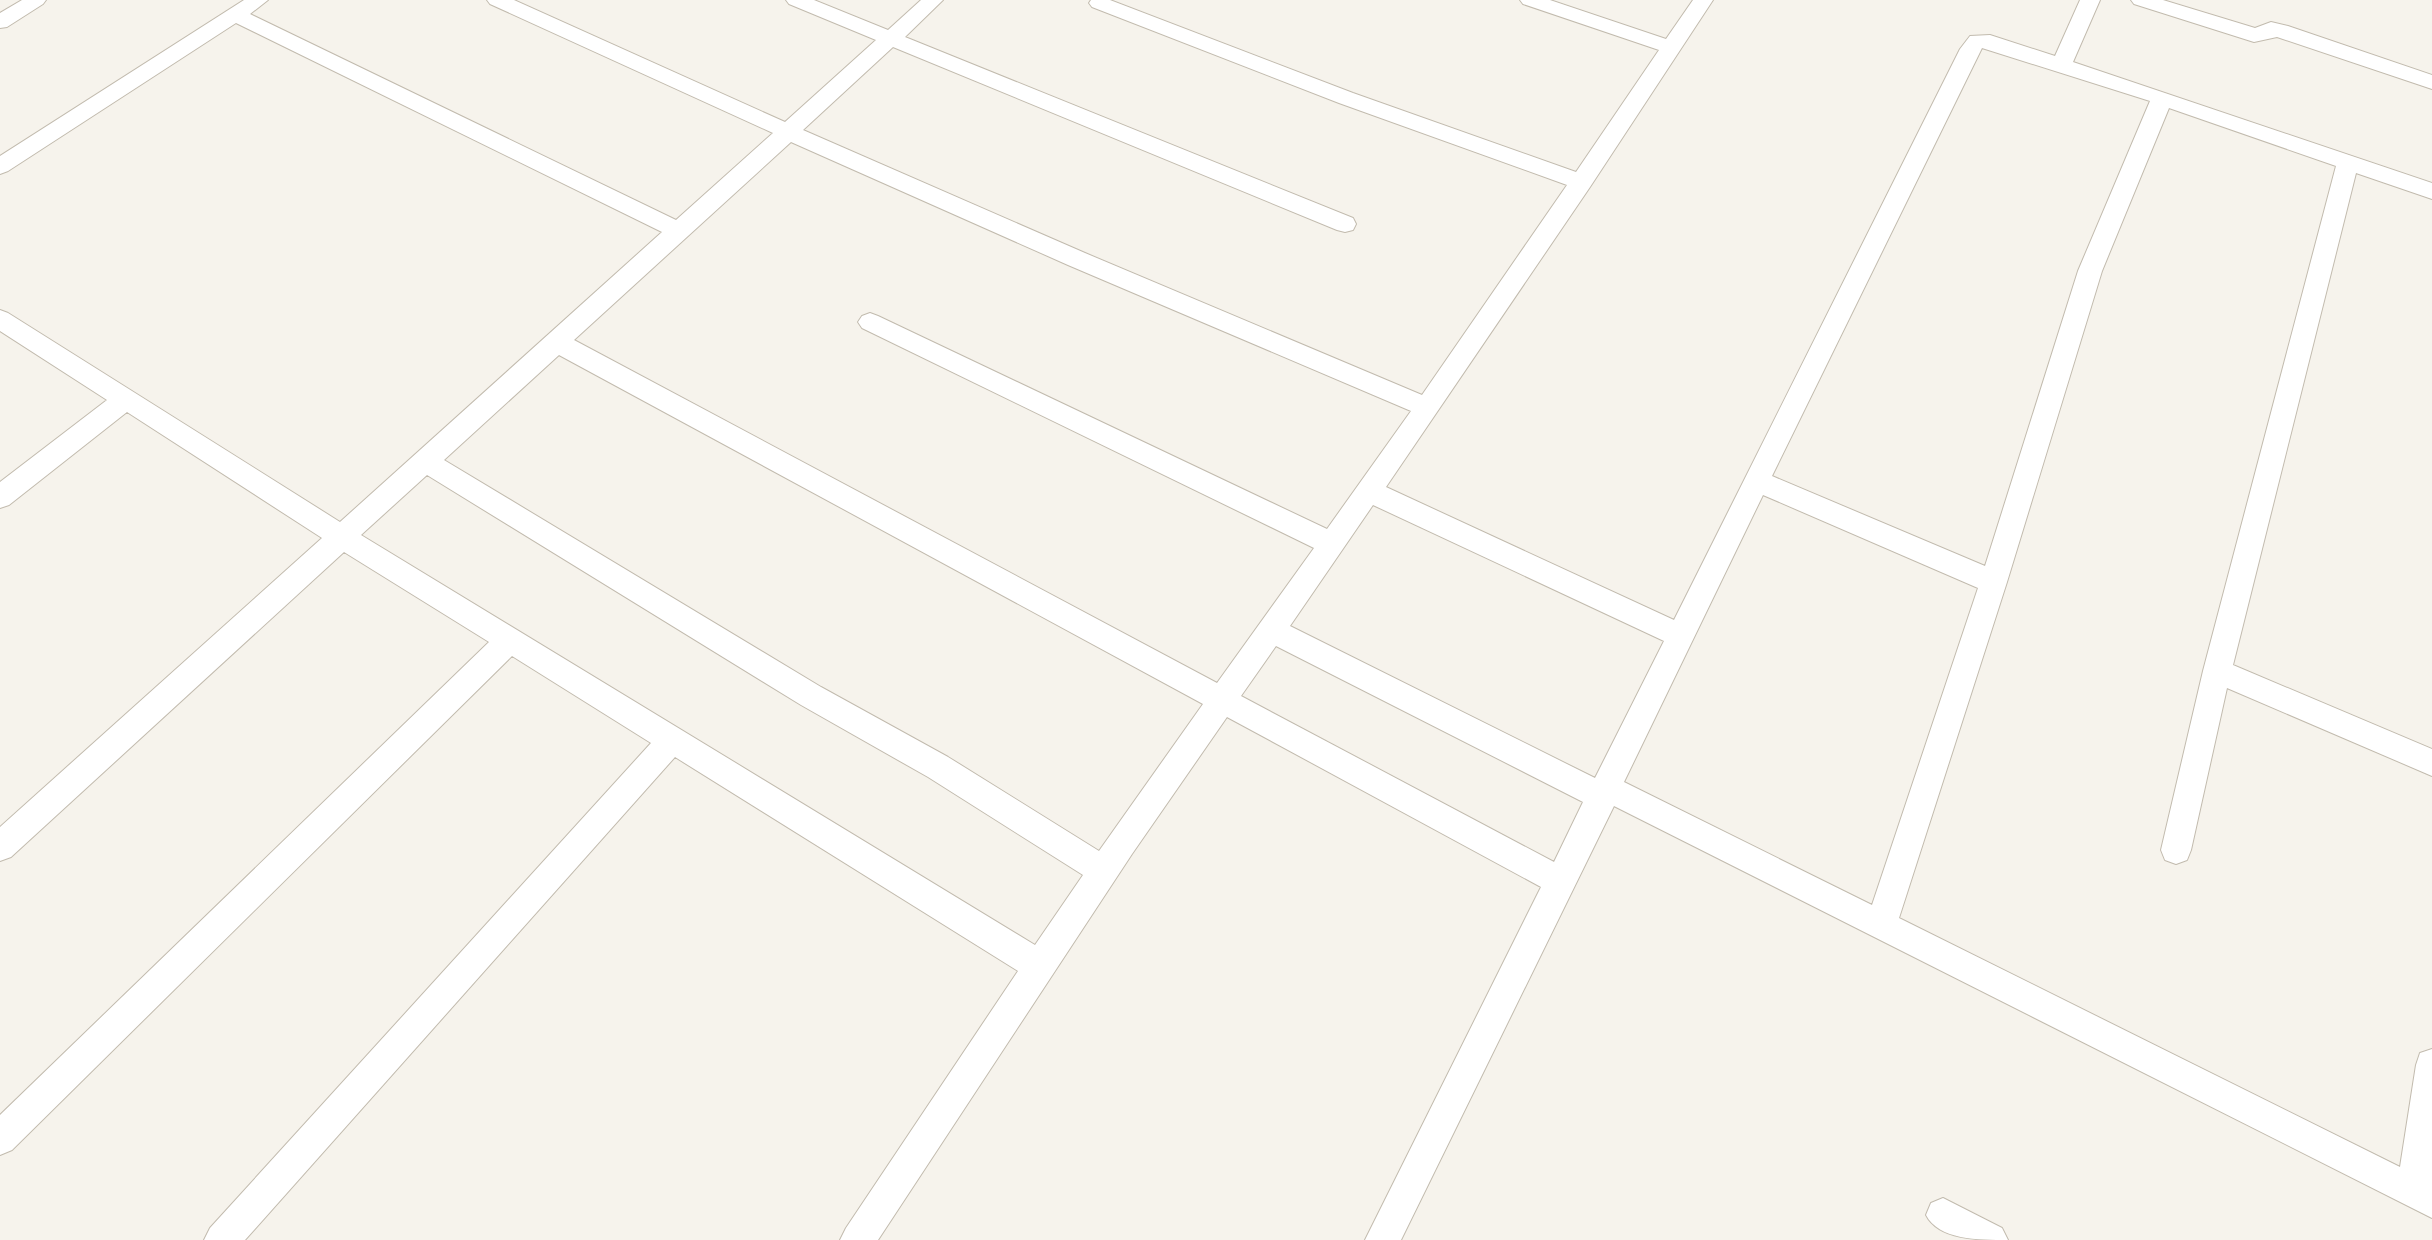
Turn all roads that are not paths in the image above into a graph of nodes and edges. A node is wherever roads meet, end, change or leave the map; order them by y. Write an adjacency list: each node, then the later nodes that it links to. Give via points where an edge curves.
1 (36, 0): 12 (street)
2 (258, 0): 11 (street)
3 (497, 0): 18 (street)
4 (796, 0): 13 (street)
5 (933, 0): 13 (street)
6 (1530, 0): 14 (street)
7 (1703, 0): 14 (street)
8 (2090, 0): 15 (street)
9 (2141, 0): 16 (street, via 2254,35 2271,29 2281,31)
10 (1099, 3): 21 (street, via 1346,98)
11 (235, 15): 20 (street); 24 (street)
12 (0, 22)
13 (890, 39): 18 (street); 23 (street)
14 (1673, 48): 21 (street)
15 (2060, 65): 17 (street); 31 (street, via 1990,42 1977,41 1970,49)
16 (2432, 82)
17 (2162, 98): 19 (street); 36 (street, via 2090,271)
18 (786, 133): 24 (street); 29 (street, via 1217,320)
19 (2348, 162): 22 (street); 40 (street)
20 (0, 166)
21 (1582, 182): 29 (street)
22 (2432, 191)
23 (1345, 224)
24 (679, 230): 27 (street)
25 (0, 319): 28 (street)
26 (870, 322): 35 (street)
27 (556, 342): 30 (street); 41 (street)
28 (126, 399): 33 (street); 34 (street)
29 (1428, 407): 32 (street)
30 (425, 461): 34 (street); 47 (street, via 811,696 938,766)
31 (1757, 480): 36 (street); 38 (street)
32 (1369, 491): 35 (street); 38 (street)
33 (0, 497)
34 (342, 536): 39 (street); 45 (street)
35 (1332, 544): 37 (street)
36 (1994, 582): 49 (street)
37 (1271, 630): 41 (street); 44 (street)
38 (1682, 636): 44 (street)
39 (510, 640): 42 (street); 52 (street)
40 (2216, 671): 43 (street); 46 (street)
41 (1222, 699): 47 (street); 48 (street)
42 (672, 740): 50 (street); 55 (street)
43 (2432, 763)
44 (1605, 793): 48 (street); 49 (street)
45 (0, 846)
46 (2176, 850)
47 (1103, 871): 50 (street)
48 (1561, 882): 57 (street)
49 (1880, 926): 53 (street)
50 (1040, 966): 56 (street)
51 (2432, 1065): 53 (street)
52 (0, 1138)
53 (2423, 1196)
54 (1943, 1215): 58 (street)
55 (222, 1240)
56 (858, 1240)
57 (1383, 1240)
58 (1990, 1240)

